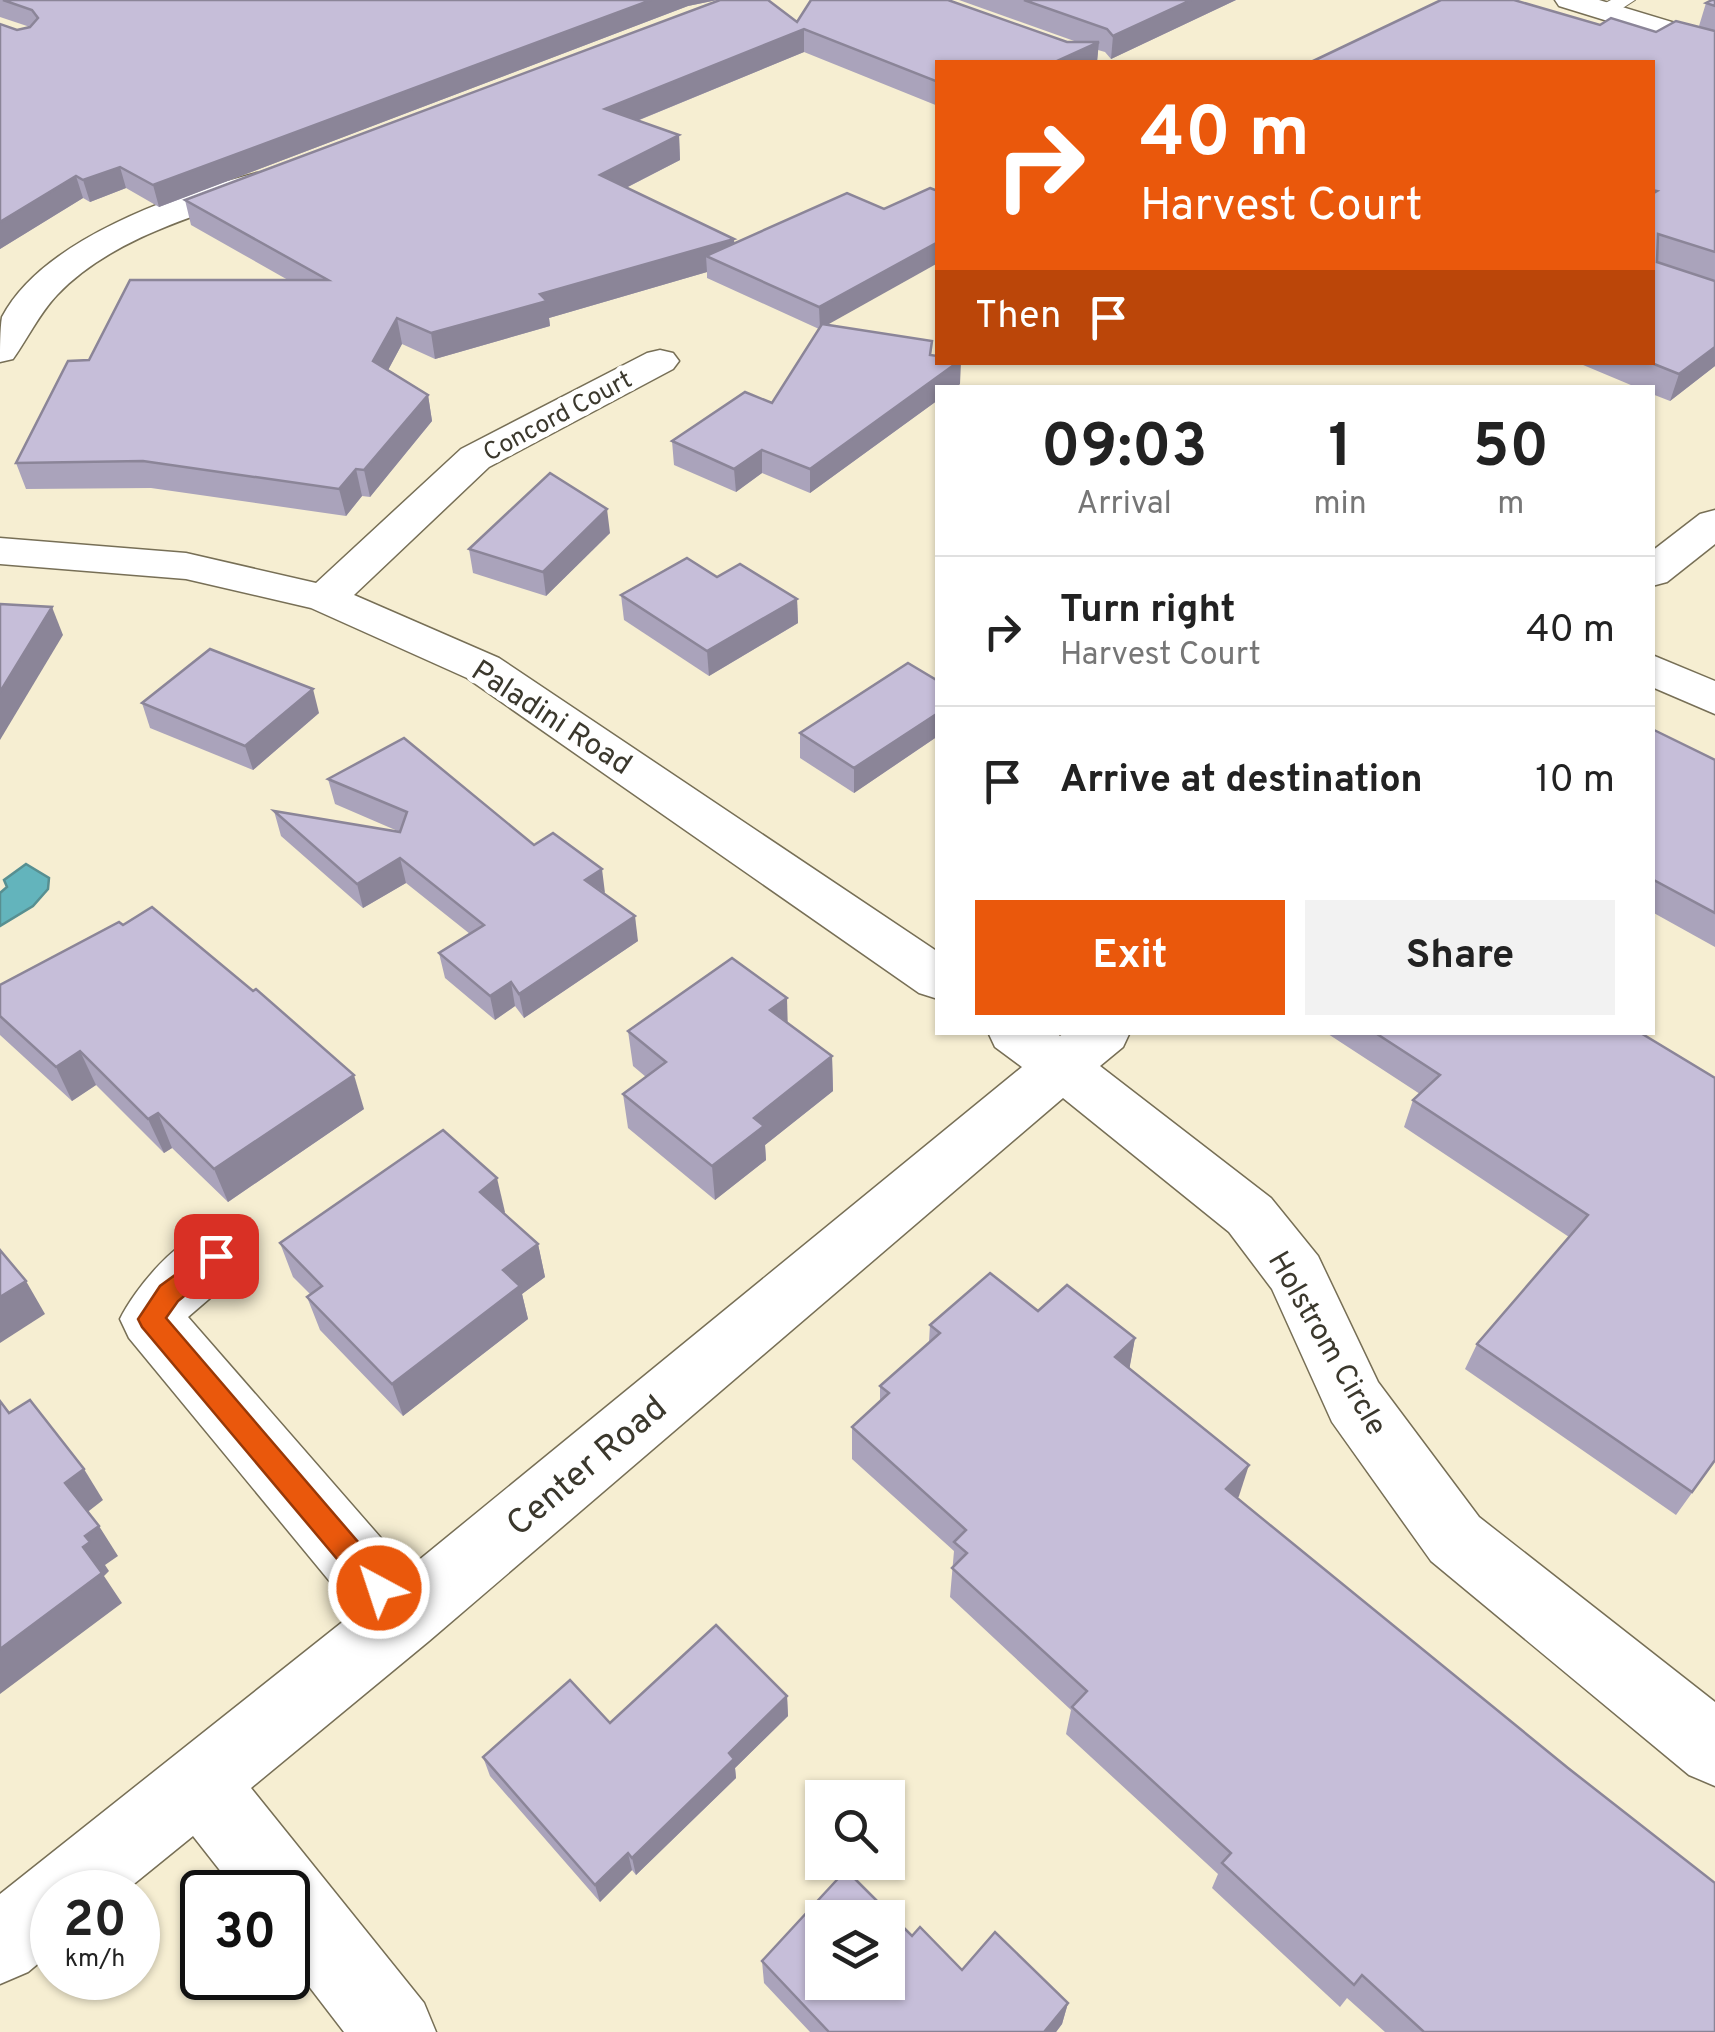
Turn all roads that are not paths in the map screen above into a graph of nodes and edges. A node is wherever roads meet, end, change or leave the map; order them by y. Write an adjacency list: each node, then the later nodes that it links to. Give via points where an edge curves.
1 (1569, 0): 2 (street)
2 (1615, 6): 3 (street)
3 (1715, 44)
4 (295, 168): 5 (street, via 112,240 56,276 25,309)
5 (0, 351)
6 (660, 361): 10 (street, Concord Court, via 475,458)
7 (1715, 523): 9 (street)
8 (0, 551): 10 (street, Paladini Road, via 186,566)
9 (1655, 571)
10 (326, 598): 13 (street, Paladini Road, via 484,668)
11 (1655, 669): 12 (street)
12 (1715, 699)
13 (935, 977)
14 (1061, 1044): 16 (street, Center Road); 17 (street, Holstrom Circle, via 1250,1215 1296,1274 1355,1402 1455,1539)
15 (216, 1256): 16 (street, via 169,1294 151,1319)
16 (404, 1617): 18 (street, Center Road)
17 (1713, 1743)
18 (199, 1783): 19 (street, Center Road); 20 (street)
19 (91, 1870)
20 (267, 1870)
21 (30, 1920): 23 (street)
22 (310, 1925): 24 (street)
23 (0, 1944)
24 (394, 2032)

